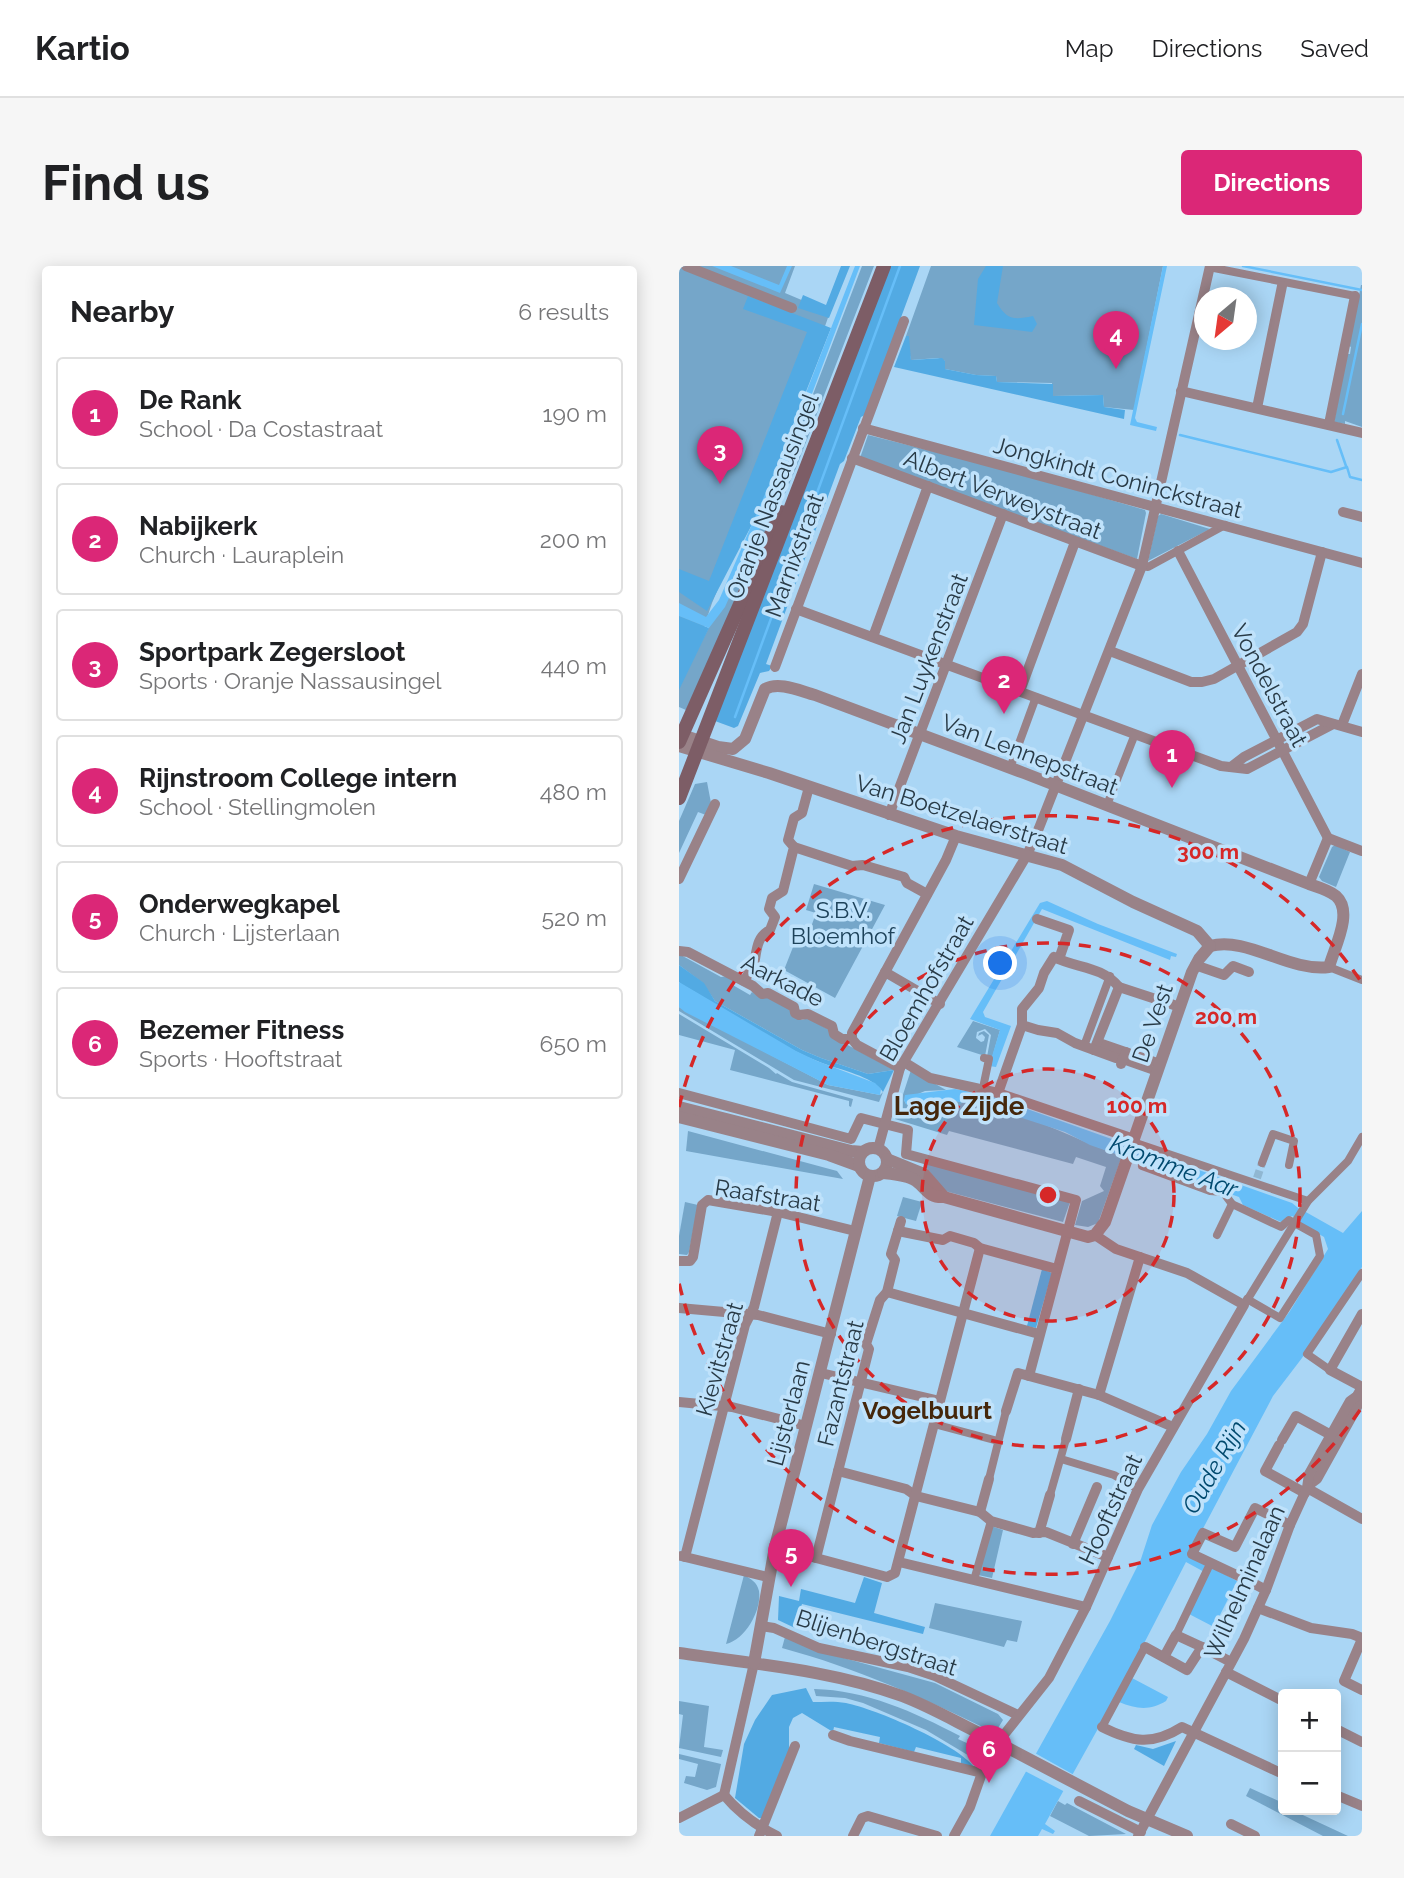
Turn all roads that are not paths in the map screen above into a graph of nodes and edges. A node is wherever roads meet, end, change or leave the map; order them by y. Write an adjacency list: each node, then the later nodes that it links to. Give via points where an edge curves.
1 (686, 266): 7 (street)
2 (877, 266): 40 (main road, Oranje Nassausingel, via 811,443)
3 (884, 266): 43 (main road, Oranje Nassausingel)
4 (1209, 266): 6 (street); 9 (street, Bloemhofstraat)
5 (1282, 286): 10 (street)
6 (1355, 296): 11 (street)
7 (792, 308)
8 (904, 321): 12 (street, Marnixstraat)
9 (1181, 391): 10 (street); 16 (street, Bloemhofstraat)
10 (1257, 408): 11 (street)
11 (1329, 424): 13 (street)
12 (863, 428): 14 (street, Marnixstraat); 16 (street, Jongkindt Coninckstraat)
13 (1362, 433)
14 (852, 458): 15 (street, Albert Verweystraat); 26 (street, Marnixstraat)
15 (928, 486): 18 (street, Albert Verweystraat); 27 (street)
16 (1154, 506): 20 (street, Jongkindt Coninckstraat); 25 (street, Bloemhofstraat)
17 (1343, 512): 19 (street)
18 (1003, 514): 21 (street, Albert Verweystraat); 29 (street, Jan Luykenstraat)
19 (1362, 517)
20 (1225, 525): 22 (street); 23 (street, Jongkindt Coninckstraat)
21 (1075, 542): 25 (street, Albert Verweystraat); 33 (street)
22 (1178, 551): 25 (street); 30 (street, Vondelstraat)
23 (1322, 552): 24 (street, Jongkindt Coninckstraat); 30 (street, via 1303,624)
24 (1362, 563)
25 (1142, 566): 28 (street, Bloemhofstraat)
26 (796, 609): 27 (street); 31 (street, Marnixstraat)
27 (873, 637): 29 (street)
28 (1110, 651): 30 (street, via 1191,682 1214,679); 35 (street, Bloemhofstraat)
29 (947, 664): 33 (street); 38 (street, Jan Luykenstraat)
30 (1238, 666): 42 (street, Vondelstraat)
31 (775, 667)
32 (1362, 674): 36 (street)
33 (1020, 691): 34 (street)
34 (1036, 697): 35 (street); 45 (street)
35 (1085, 715): 39 (street); 46 (street, Bloemhofstraat)
36 (1337, 724): 37 (street); 42 (street, via 1317,719)
37 (1362, 732)
38 (920, 734): 41 (street, Van Lennepstraat, via 814,695 772,685 765,689); 45 (street, Van Lennepstraat); 51 (street, Jan Luykenstraat)
39 (1135, 734): 42 (street, via 1231,767 1244,757); 50 (street)
40 (680, 739): 43 (street, Oranje Nassausingel)
41 (741, 745): 43 (street, via 733,749); 44 (street)
42 (1280, 745): 53 (street, Vondelstraat)
43 (700, 747): 44 (street, Van Boetzelaerstraat); 48 (main road, Oranje Nassausingel)
44 (746, 766): 47 (street, Van Boetzelaerstraat)
45 (1010, 768): 46 (street, Van Lennepstraat)
46 (1057, 786): 50 (street, Van Lennepstraat); 56 (street, Bloemhofstraat)
47 (809, 787): 51 (street, Van Boetzelaerstraat); 54 (street, via 802,813 793,818 788,840)
48 (679, 799)
49 (715, 804): 57 (street)
50 (1107, 805): 58 (street, Van Lennepstraat)
51 (889, 814): 52 (street, Van Boetzelaerstraat)
52 (956, 836): 56 (street, Van Boetzelaerstraat); 59 (street)
53 (1328, 838): 55 (street); 58 (street)
54 (795, 847): 59 (street, via 904,877); 70 (street, via 783,891 772,898 769,909 775,917 771,930 762,934)
55 (1362, 851)
56 (1027, 855): 61 (street, Van Boetzelaerstraat, via 1062,865 1197,931); 72 (street, Bloemhofstraat)
57 (679, 879)
58 (1309, 884): 65 (street, Van Lennepstraat, via 1336,897 1342,906 1343,922)
59 (927, 894): 66 (street)
60 (1037, 919): 63 (street, via 1069,930)
61 (1210, 946): 64 (street, De Vest); 65 (street, via 1227,943 1304,965)
62 (679, 951): 70 (street, Aarkade, via 688,951)
63 (1059, 959): 68 (street); 74 (street, via 1054,957 1039,988 1025,1003)
64 (1195, 965): 67 (street, via 1224,975 1233,966); 73 (street, De Vest)
65 (1329, 967): 69 (street)
66 (885, 972): 72 (street); 75 (street)
67 (1249, 972)
68 (1110, 976): 71 (street); 76 (street)
69 (1362, 980)
70 (744, 981): 75 (street, Aarkade, via 794,1007 795,1013 832,1026 842,1039)
71 (1119, 987): 73 (street); 76 (street)
72 (940, 1004): 78 (street, Bloemhofstraat)
73 (1180, 1007): 79 (street, De Vest)
74 (1022, 1025): 76 (street); 82 (street)
75 (852, 1039): 78 (street, Aarkade)
76 (1093, 1046): 79 (street)
77 (984, 1058): 80 (street, via 989,1059)
78 (902, 1065): 82 (street, Aarkade, via 930,1079); 85 (street, Bloemhofstraat)
79 (1159, 1068): 87 (street, De Vest)
80 (984, 1083)
81 (679, 1093): 85 (street, via 851,1139 861,1118)
82 (998, 1093): 87 (street, Aarkade)
83 (679, 1107): 89 (street)
84 (679, 1117): 93 (street)
85 (883, 1124): 88 (street, Bloemhofstraat); 102 (street, via 908,1130 906,1154 1076,1200)
86 (1362, 1137): 97 (street, Hooftstraat, via 1348,1161)
87 (1133, 1140): 97 (street, Aarkade); 103 (street, De Vest, via 1105,1222)
88 (878, 1149): 89 (street); 90 (street)
89 (863, 1152): 93 (street)
90 (887, 1159): 95 (street, via 887,1167); 96 (street, via 924,1174)
91 (1262, 1163): 92 (street, via 1273,1133 1294,1141)
92 (1289, 1165)
93 (859, 1166): 95 (street, via 863,1173)
94 (1142, 1166): 98 (street, via 1223,1192)
95 (876, 1175): 96 (street, via 916,1180 928,1194); 101 (street, Lijsterlaan)
96 (944, 1197): 102 (street)
97 (1308, 1200): 100 (street, Hooftstraat)
98 (1231, 1204): 100 (street, via 1281,1227); 104 (street)
99 (778, 1212): 101 (street, Raafstraat); 107 (street, Raafstraat, via 704,1201 693,1257); 115 (street, Kievitstraat)
100 (1294, 1221): 111 (street, Hooftstraat); 111 (street, via 1316,1235 1320,1256 1280,1318)
101 (855, 1231): 116 (street, Lijsterlaan)
102 (1068, 1231): 103 (street); 108 (street)
103 (1095, 1235): 106 (street, via 1107,1245)
104 (1217, 1235)
105 (980, 1248): 108 (street); 110 (street, Fazantstraat, via 975,1242 950,1236 943,1240 900,1226); 113 (street)
106 (1140, 1257): 111 (street, via 1187,1273); 124 (street)
107 (679, 1261)
108 (1057, 1269): 117 (street)
109 (1362, 1273): 118 (street, via 1307,1354)
110 (887, 1292): 113 (street); 121 (street, Fazantstraat, via 869,1332)
111 (1245, 1302): 131 (street, Hooftstraat)
112 (679, 1308): 115 (street)
113 (962, 1313): 117 (street); 126 (street)
114 (1362, 1314): 118 (street)
115 (749, 1315): 116 (street); 127 (street, Kievitstraat)
116 (831, 1334): 119 (street, Lijsterlaan)
117 (1039, 1334): 120 (street)
118 (1330, 1370): 123 (street)
119 (821, 1373): 121 (street); 130 (street, Lijsterlaan)
120 (1029, 1376): 122 (street); 128 (street, via 1018,1373)
121 (860, 1382): 126 (street); 136 (street, Fazantstraat)
122 (1079, 1389): 124 (street); 133 (street)
123 (1361, 1392): 132 (street, Wilhelminalaan, via 1350,1401); 140 (street, Wilhelminalaan, via 1356,1409)
124 (1099, 1395): 131 (street)
125 (679, 1402): 127 (street)
126 (940, 1402): 129 (street)
127 (725, 1406): 130 (street); 150 (street, Kievitstraat)
128 (1006, 1411): 134 (street)
129 (934, 1424): 134 (street); 142 (street)
130 (806, 1426): 149 (street, Lijsterlaan)
131 (1173, 1427): 139 (street, Hooftstraat)
132 (1331, 1435): 140 (street, Wilhelminalaan, via 1309,1474); 140 (street, via 1296,1416 1263,1473)
133 (1066, 1439): 135 (street)
134 (998, 1441): 137 (street)
135 (1061, 1460): 139 (street, via 1114,1475); 141 (street)
136 (838, 1471): 142 (street); 152 (street, Fazantstraat)
137 (989, 1479): 143 (street)
138 (1097, 1487): 148 (street)
139 (1138, 1489): 151 (street, Hooftstraat)
140 (1307, 1489): 144 (street); 146 (street, Wilhelminalaan)
141 (1050, 1495): 147 (street)
142 (916, 1496): 143 (street); 153 (street)
143 (980, 1512): 145 (street)
144 (1362, 1519)
145 (991, 1521): 147 (street); 158 (street)
146 (1290, 1525): 155 (street, via 1255,1508 1235,1547 1203,1533 1192,1554); 159 (street, Wilhelminalaan)
147 (1039, 1532): 148 (street)
148 (1073, 1544): 151 (street)
149 (775, 1547): 152 (street); 156 (street, Lijsterlaan)
150 (682, 1556): 156 (street)
151 (1108, 1557): 160 (street, Hooftstraat)
152 (815, 1558): 153 (street, via 887,1577 895,1573)
153 (899, 1562): 158 (street)
154 (1254, 1562): 157 (street)
155 (1210, 1564): 157 (street); 163 (street)
156 (768, 1577): 162 (street, Lijsterlaan)
157 (1245, 1579): 159 (street)
158 (974, 1580): 160 (street)
159 (1266, 1590): 161 (street, Wilhelminalaan)
160 (1086, 1607): 174 (street, Hooftstraat, via 1049,1678)
161 (1258, 1608): 164 (street, via 1311,1628); 169 (street, Wilhelminalaan)
162 (761, 1626): 170 (street, Lijsterlaan); 174 (street, Blijenbergstraat, via 818,1648 935,1676)
163 (1176, 1635): 166 (street); 168 (street)
164 (1362, 1638): 172 (street, via 1344,1681)
165 (1145, 1647): 168 (street); 175 (street)
166 (1202, 1647): 168 (street, via 1187,1670); 169 (street)
167 (679, 1653): 170 (street)
168 (1164, 1657)
169 (1231, 1662): 171 (street, Wilhelminalaan)
170 (754, 1663): 183 (street); 195 (street, bridge, via 902,1696 1128,1811)
171 (1226, 1672): 173 (street); 176 (street, Wilhelminalaan)
172 (1362, 1690)
173 (1278, 1698)
174 (1018, 1715): 182 (street, Hooftstraat)
175 (1102, 1727): 176 (street, via 1129,1739 1148,1741 1182,1727)
176 (1194, 1731): 181 (street); 190 (street, Wilhelminalaan)
177 (1341, 1732): 179 (street)
178 (833, 1735): 182 (street)
179 (1362, 1742)
180 (795, 1746): 189 (street)
181 (1278, 1772)
182 (982, 1773): 194 (street, Hooftstraat)
183 (725, 1795): 187 (street); 189 (street)
184 (1341, 1798): 186 (street)
185 (1079, 1801): 190 (street)
186 (1362, 1806)
187 (679, 1818)
188 (1231, 1824): 196 (street)
189 (761, 1832): 191 (street)
190 (1139, 1834)
191 (777, 1836)
192 (853, 1836): 193 (street, via 862,1818 868,1816)
193 (937, 1836)
194 (954, 1836)
195 (1187, 1836)
196 (1255, 1836)

